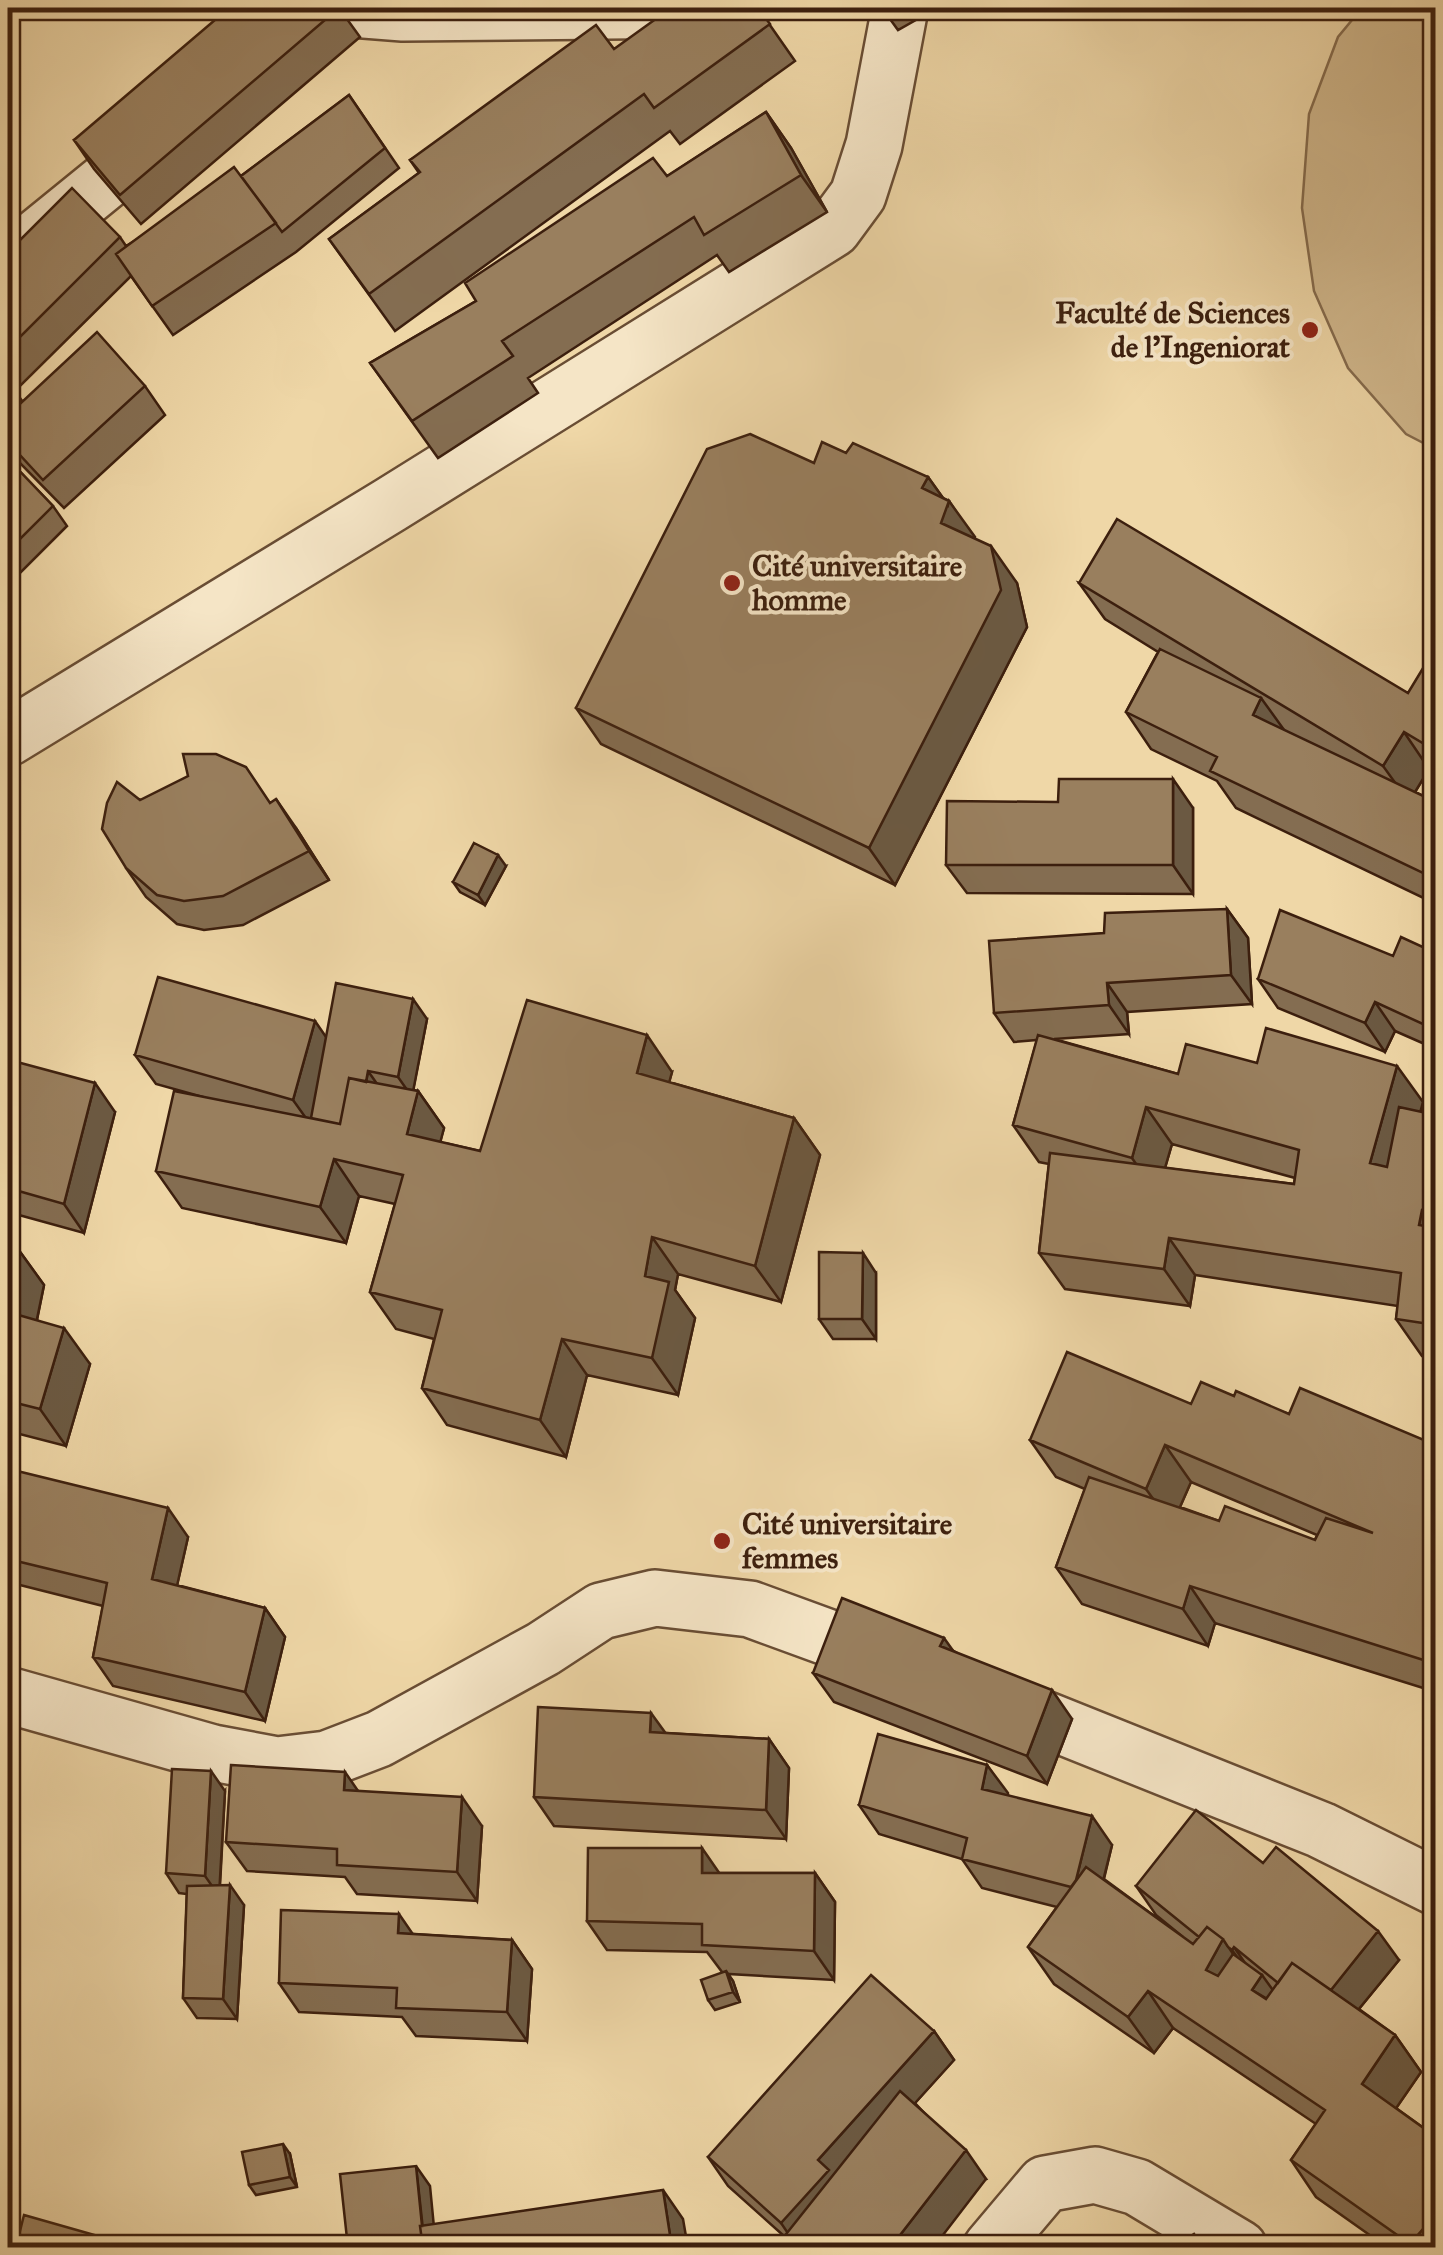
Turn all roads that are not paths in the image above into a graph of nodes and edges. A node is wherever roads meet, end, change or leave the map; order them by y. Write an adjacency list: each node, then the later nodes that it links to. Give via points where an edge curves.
1 (339, 8): 2 (street)
2 (741, 8)
3 (900, 8): 6 (street, via 874,145 858,195 833,229)
4 (201, 90): 5 (street, via 105,182)
5 (8, 261)
6 (8, 738)
7 (8, 1694): 8 (street, via 213,1754 277,1765 328,1759 380,1739 601,1611 656,1598 750,1609 1304,1823)
8 (1436, 1887)
9 (991, 2248): 10 (street, via 1046,2184 1095,2175 1137,2187)
10 (1239, 2248)

